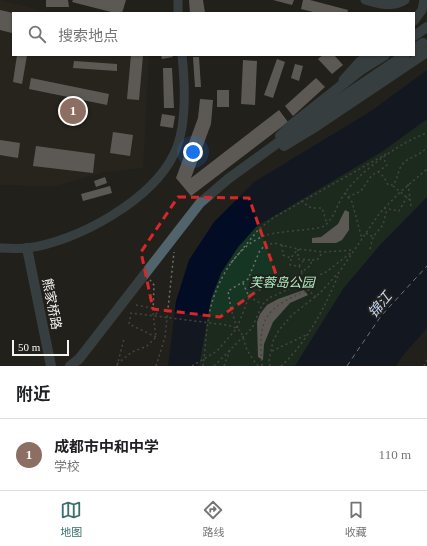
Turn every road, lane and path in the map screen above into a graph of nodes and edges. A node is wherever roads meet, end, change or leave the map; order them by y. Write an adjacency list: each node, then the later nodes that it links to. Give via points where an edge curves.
1 (365, 0): 2 (street, via 379,4 393,4)
2 (405, 0)
3 (424, 0): 4 (street, via 422,10)
4 (415, 20)
5 (423, 38): 6 (street); 7 (street)
6 (415, 45)
7 (415, 48)
8 (182, 56): 39 (street, via 182,130 175,154 164,172 141,194 99,224 66,238)
9 (368, 56): 13 (street)
10 (383, 56): 13 (street)
11 (401, 56): 16 (street, via 312,129 283,146)
12 (404, 56): 16 (street)
13 (330, 94): 16 (street, via 290,126)
14 (427, 133): 17 (path, via 413,137)
15 (427, 147): 22 (path, via 406,161 398,170)
16 (270, 149): 36 (street, via 200,203)
17 (390, 152): 18 (path); 28 (path)
18 (383, 157): 20 (path, via 387,165); 24 (path)
19 (427, 169): 21 (path)
20 (378, 172): 22 (path, via 384,176 388,185); 25 (path, via 372,175 361,190)
21 (408, 184): 23 (path); 27 (path)
22 (393, 185): 23 (path)
23 (400, 192): 26 (path); 30 (path)
24 (344, 193): 25 (path); 32 (path, via 331,220)
25 (348, 197): 35 (path, via 352,202)
26 (406, 197): 27 (path); 31 (path, via 399,212)
27 (410, 200): 29 (path)
28 (301, 201): 32 (path, via 311,208 322,208); 48 (path, via 259,229 240,249)
29 (411, 206)
30 (384, 208): 31 (path); 33 (path)
31 (387, 209): 34 (path, via 383,225)
32 (326, 224): 48 (path, via 323,227 268,235 249,244)
33 (366, 233): 34 (path); 35 (path)
34 (373, 237): 41 (path)
35 (362, 239): 42 (path)
36 (168, 244): 51 (street); 72 (path, via 174,250 165,337)
37 (282, 244): 40 (path); 44 (path, via 283,255); 53 (path, via 266,245 260,250 252,272)
38 (0, 248): 39 (street)
39 (27, 248): 70 (street, 熊家桥路)
40 (298, 249): 43 (path); 44 (path); 45 (path, via 298,259)
41 (370, 249)
42 (354, 250): 43 (path); 49 (path); 52 (path, via 326,272)
43 (323, 252): 46 (path, via 317,260)
44 (291, 258): 47 (path, via 290,265)
45 (304, 260): 46 (path); 47 (path)
46 (312, 260): 50 (path, via 311,265)
47 (299, 266): 50 (path)
48 (227, 268): 74 (path, via 211,306)
49 (340, 271): 57 (path); 63 (path)
50 (302, 272): 54 (path)
51 (146, 273): 64 (path, via 154,285 153,313); 71 (street, via 79,359)
52 (315, 277): 54 (path); 55 (path)
53 (243, 283): 56 (path); 61 (path, via 228,291)
54 (300, 283): 55 (path); 58 (path)
55 (309, 290): 57 (path); 78 (path, via 285,299 270,310 262,326)
56 (249, 297): 58 (path); 61 (path)
57 (316, 297): 67 (path, via 292,315 279,330)
58 (262, 304): 62 (path, via 252,328)
59 (136, 305): 60 (path, via 157,308)
60 (156, 316): 61 (path); 64 (path, via 131,312 129,324)
61 (237, 328): 62 (path); 73 (path, via 218,351)
62 (243, 335): 66 (path); 77 (path, via 245,344)
63 (306, 335): 67 (path); 80 (path, via 294,355)
64 (156, 337): 69 (path, via 147,346 132,352)
65 (124, 339): 69 (path)
66 (231, 348): 75 (path); 76 (path)
67 (271, 351): 79 (path)
68 (427, 360): 81 (path)
69 (117, 365)
70 (51, 366)
71 (70, 366)
72 (156, 366)
73 (192, 366)
74 (203, 366)
75 (214, 366)
76 (224, 366)
77 (258, 366)
78 (262, 366)
79 (270, 366)
80 (282, 366)
81 (424, 366)

